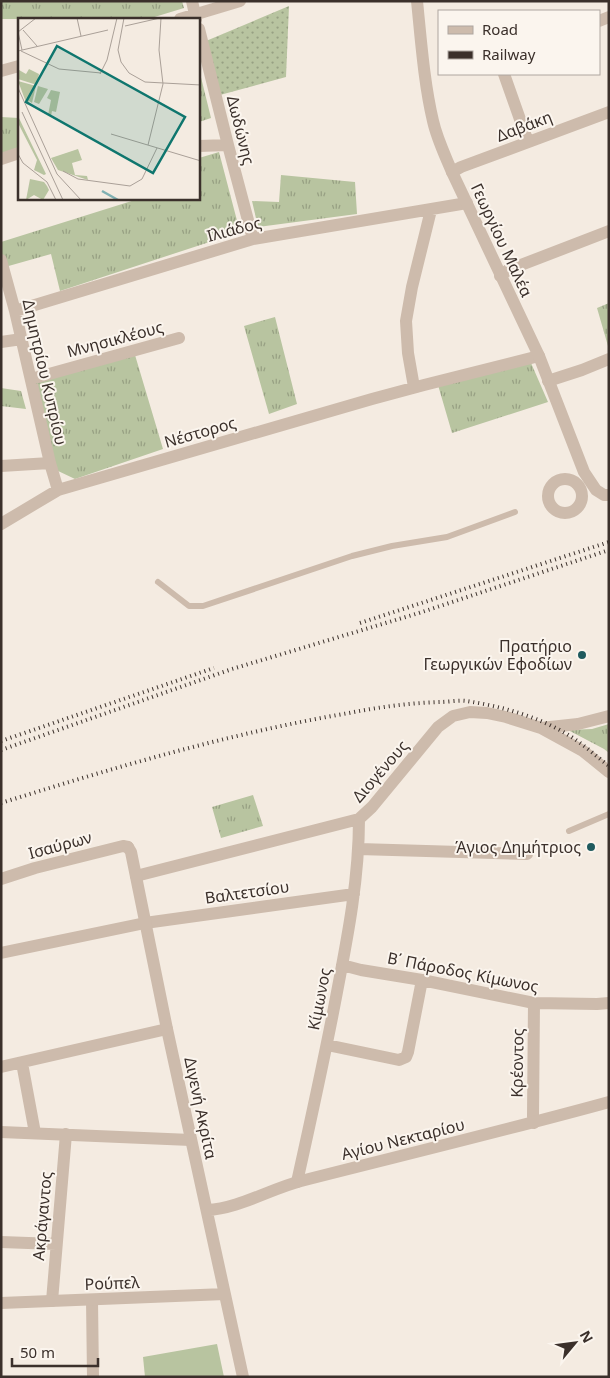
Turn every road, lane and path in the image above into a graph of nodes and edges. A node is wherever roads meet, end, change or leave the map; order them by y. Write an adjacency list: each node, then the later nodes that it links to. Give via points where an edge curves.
1 (192, 1): 4 (street)
2 (240, 1): 4 (street)
3 (417, 1): 15 (street, Γεωργίου Μαλέα, via 433,122)
4 (196, 17)
5 (200, 33): 11 (street, Δωδώνης)
6 (18, 66): 7 (street)
7 (1, 71)
8 (504, 75): 10 (street)
9 (609, 112): 10 (street, Δαβάκη)
10 (528, 142): 15 (street, Δαβάκη)
11 (228, 145): 12 (street); 19 (street, Δωδώνης)
12 (200, 146)
13 (18, 153): 14 (street)
14 (1, 159)
15 (452, 172): 16 (street, Γεωργίου Μαλέα)
16 (467, 203): 17 (street, Ιλιάδος); 21 (street, Γεωργίου Μαλέα)
17 (431, 210): 19 (street, Ιλιάδος); 30 (street, via 406,321)
18 (609, 231): 21 (street)
19 (254, 239): 22 (street, Ιλιάδος)
20 (1, 260): 22 (street, Δημητρίου Κυπρίου)
21 (500, 276): 26 (street, Γεωργίου Μαλέα)
22 (15, 311): 24 (street, Δημητρίου Κυπρίου)
23 (179, 338): 28 (street, Μνησικλέους)
24 (22, 339): 25 (street); 28 (street, Δημητρίου Κυπρίου)
25 (1, 342)
26 (538, 356): 29 (street, Γεωργίου Μαλέα); 30 (street, Νέστορος)
27 (609, 359): 29 (street)
28 (31, 379): 32 (street, Δημητρίου Κυπρίου)
29 (548, 381): 31 (street, Γεωργίου Μαλέα)
30 (414, 387): 36 (street, Νέστορος)
31 (580, 462): 34 (street); 35 (street, Γεωργίου Μαλέα)
32 (50, 463): 33 (street); 36 (street, Δημητρίου Κυπρίου)
33 (1, 466)
34 (569, 479): 35 (street); 38 (street, via 577,483); 38 (street, via 559,479 550,487 551,506 561,513 571,512 580,505)
35 (590, 482): 37 (street, via 600,493); 38 (street)
36 (58, 490): 40 (street, Νέστορος)
37 (609, 495)
38 (583, 496)
39 (515, 512): 41 (lane, via 448,537 352,556 204,606 189,606)
40 (1, 524)
41 (158, 582)
42 (609, 716): 43 (street, Διογένους)
43 (541, 728): 44 (street, via 583,751); 46 (street, Διογένους, via 487,713 453,716 438,727)
44 (609, 772)
45 (609, 814): 47 (lane)
46 (359, 819): 49 (street, Κίμωνος); 51 (street, Διογένους)
47 (569, 831)
48 (128, 847): 51 (street, Διγενή Ακρίτα, via 132,852); 52 (street, Ισαύρων)
49 (359, 849): 50 (street); 53 (street, Κίμωνος)
50 (527, 854)
51 (136, 876): 54 (street, Διγενή Ακρίτα)
52 (1, 879)
53 (354, 894): 54 (street, Βαλτετσίου); 56 (street, Κίμωνος)
54 (145, 923): 55 (street, Βαλτετσίου); 60 (street, Διγενή Ακρίτα)
55 (1, 953)
56 (342, 965): 57 (street, Β΄ Πάροδος Κίμωνος); 61 (street, Κίμωνος)
57 (422, 980): 58 (street, Β΄ Πάροδος Κίμωνος); 61 (street, via 406,1057 400,1060)
58 (534, 1003): 59 (street, Β΄ Πάροδος Κίμωνος); 65 (street, Κρέοντος)
59 (609, 1004)
60 (167, 1028): 62 (street); 69 (street, Διγενή Ακρίτα)
61 (327, 1045): 70 (street, Κίμωνος)
62 (22, 1063): 63 (street); 67 (street)
63 (1, 1067)
64 (609, 1102): 65 (street, Αγίου Νεκταρίου)
65 (534, 1122): 70 (street, Αγίου Νεκταρίου)
66 (1, 1132): 67 (street)
67 (35, 1133): 68 (street)
68 (66, 1134): 69 (street); 73 (street, Ακράγαντος)
69 (191, 1140): 71 (street, Διγενή Ακρίτα)
70 (298, 1182): 71 (street, Αγίου Νεκταρίου, via 230,1206)
71 (207, 1210): 74 (street, Διγενή Ακρίτα)
72 (1, 1242): 73 (street)
73 (56, 1244): 76 (street, Ακράγαντος)
74 (225, 1294): 75 (street, Ρούπελ); 79 (street, Διγενή Ακρίτα)
75 (92, 1300): 76 (street, Ρούπελ); 78 (street)
76 (52, 1301): 77 (street, Ρούπελ)
77 (1, 1303)
78 (93, 1377)
79 (243, 1377)

